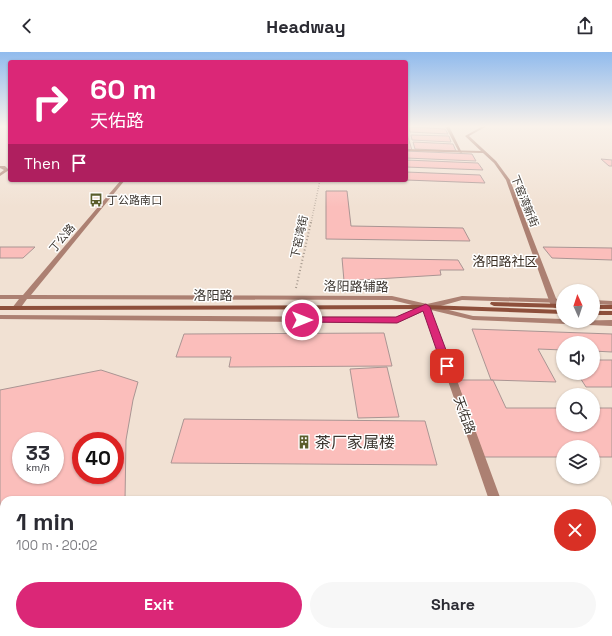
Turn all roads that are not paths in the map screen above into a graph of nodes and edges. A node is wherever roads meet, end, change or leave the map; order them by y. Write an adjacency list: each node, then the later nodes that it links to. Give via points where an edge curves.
1 (487, 153): 8 (street, 下窑湾新街, via 508,180)
2 (0, 167): 3 (street, via 7,170)
3 (0, 175)
4 (121, 182): 6 (street, 丁公路)
5 (0, 297): 6 (street, 洛阳路辅路)
6 (26, 297): 10 (street, 洛阳路辅路, via 392,298); 14 (street, 丁公路)
7 (600, 302): 9 (street)
8 (554, 303): 10 (main road, 洛阳路, via 465,303)
9 (612, 303)
10 (426, 307): 14 (main road, 洛阳路); 15 (main road, 洛阳路); 18 (street, via 397,320); 19 (street, 洛阳路, via 473,318); 20 (street, 天佑路)
11 (600, 307): 12 (main road)
12 (612, 307)
13 (0, 308): 14 (main road, 洛阳路)
14 (16, 308)
15 (556, 312)
16 (600, 313): 17 (main road)
17 (612, 313)
18 (0, 317)
19 (612, 323)
20 (494, 496)

